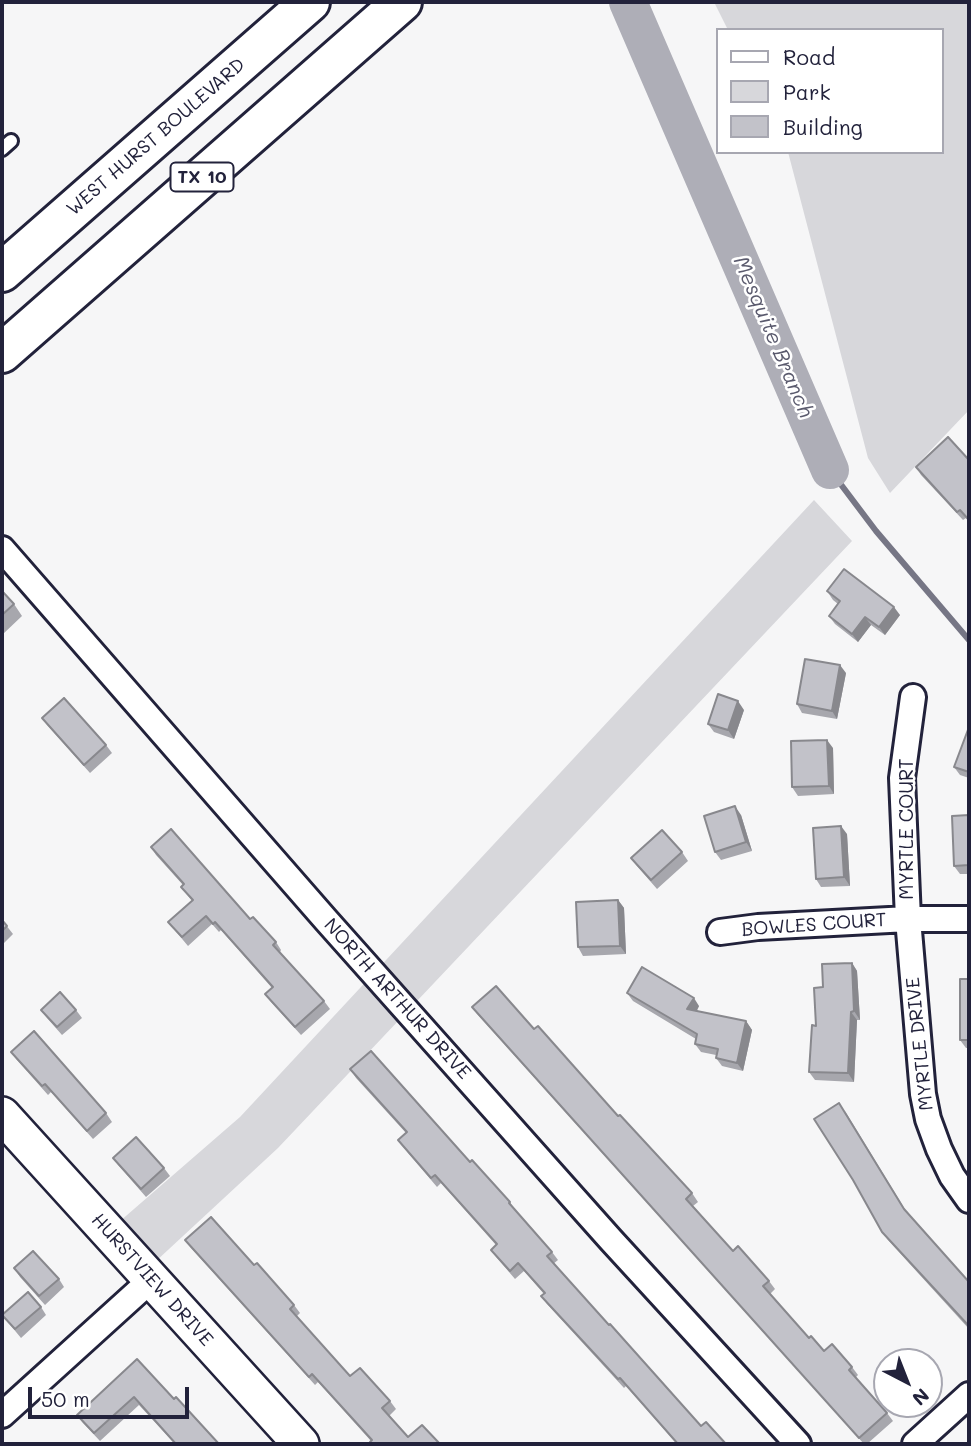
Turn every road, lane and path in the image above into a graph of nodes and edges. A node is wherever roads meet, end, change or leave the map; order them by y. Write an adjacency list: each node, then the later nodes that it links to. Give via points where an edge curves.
1 (310, 2): 3 (main road, WEST HURST BOULEVARD / TX 10)
2 (402, 2): 4 (main road, TX 10)
3 (2, 272)
4 (2, 353)
5 (2, 548): 16 (street, NORTH ARTHUR DRIVE, via 621,1251)
6 (913, 697): 7 (street, MYRTLE COURT, via 902,778)
7 (908, 919): 8 (street, BOWLES COURT); 9 (street, BOWLES COURT); 11 (street, MYRTLE DRIVE, via 928,1119 952,1176)
8 (969, 919)
9 (720, 932)
10 (2, 1115): 12 (street, HURSTVIEW DRIVE)
11 (969, 1200)
12 (152, 1279): 14 (street); 15 (street, HURSTVIEW DRIVE)
13 (969, 1395): 17 (street)
14 (2, 1415)
15 (301, 1444)
16 (798, 1444)
17 (915, 1444)

